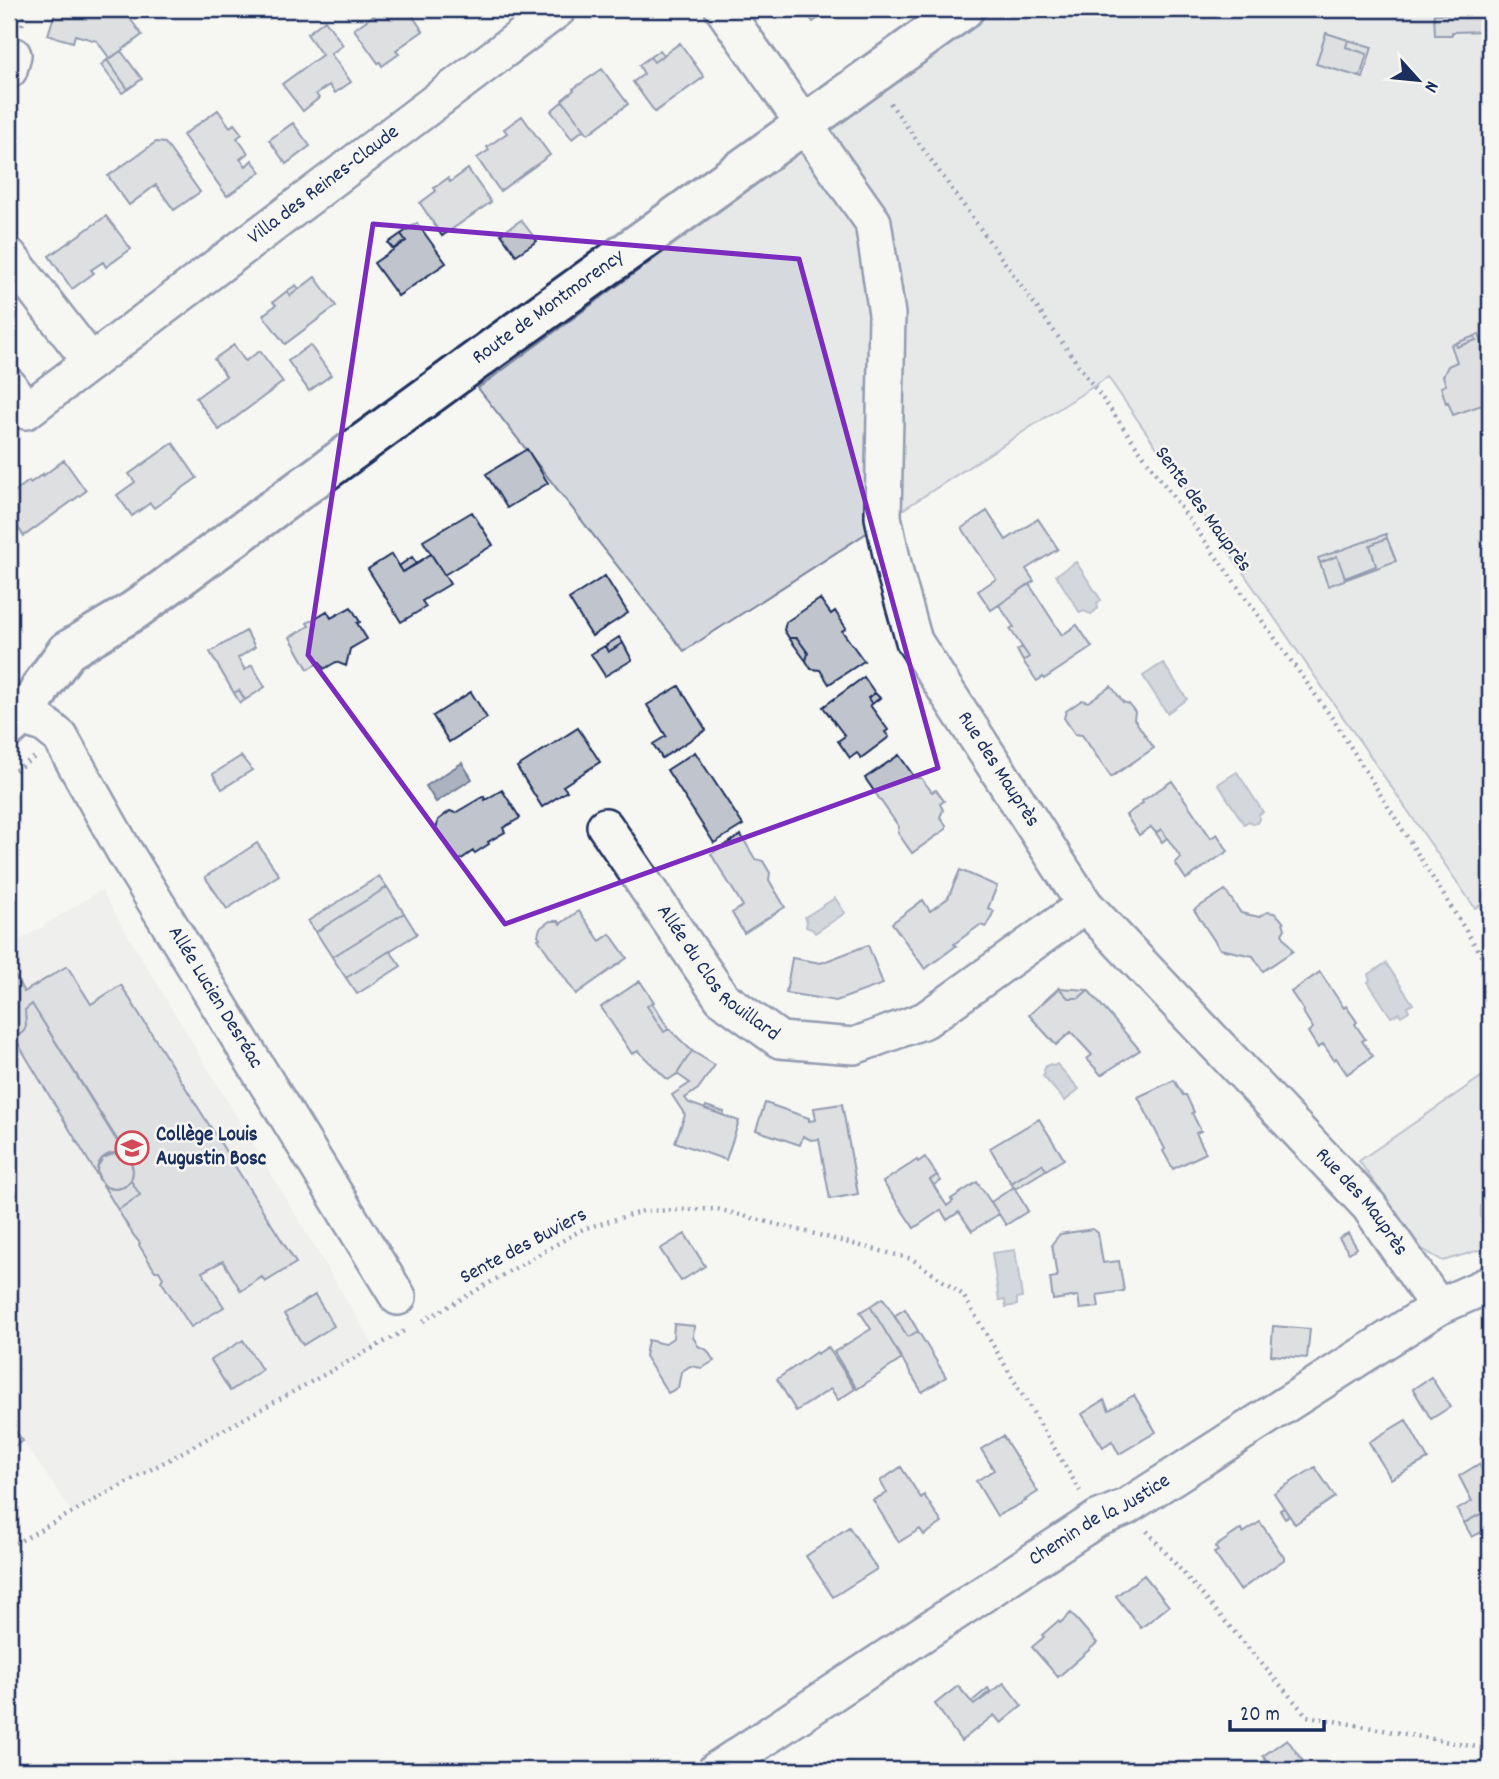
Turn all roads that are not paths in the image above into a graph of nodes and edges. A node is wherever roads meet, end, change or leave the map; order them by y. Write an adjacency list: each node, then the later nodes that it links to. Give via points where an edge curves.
1 (558, 9): 6 (street, Villa des Reines-Claude)
2 (723, 9): 4 (street, Rue des Mauprès)
3 (964, 9): 4 (street, Route de Montmorency)
4 (805, 125): 8 (street, Route de Montmorency, via 135,611); 11 (street, Rue des Mauprès, via 873,222 887,314 883,517 914,641)
5 (9, 256): 6 (street)
6 (91, 362): 7 (street, Villa des Reines-Claude, via 26,411)
7 (9, 386)
8 (25, 723): 9 (street, Route de Montmorency, via 28,743); 13 (street, Allée Lucien Desréac, via 60,737 123,849)
9 (9, 755)
10 (605, 826): 11 (street, Allée du Clos Rouillard, via 722,998 780,1040 854,1046 925,1020)
11 (1085, 905): 14 (street, Rue des Mauprès, via 1369,1206)
12 (1490, 1284): 14 (street, Chemin de la Justice)
13 (398, 1297)
14 (1438, 1307): 15 (street, Chemin de la Justice)
15 (716, 1770)

